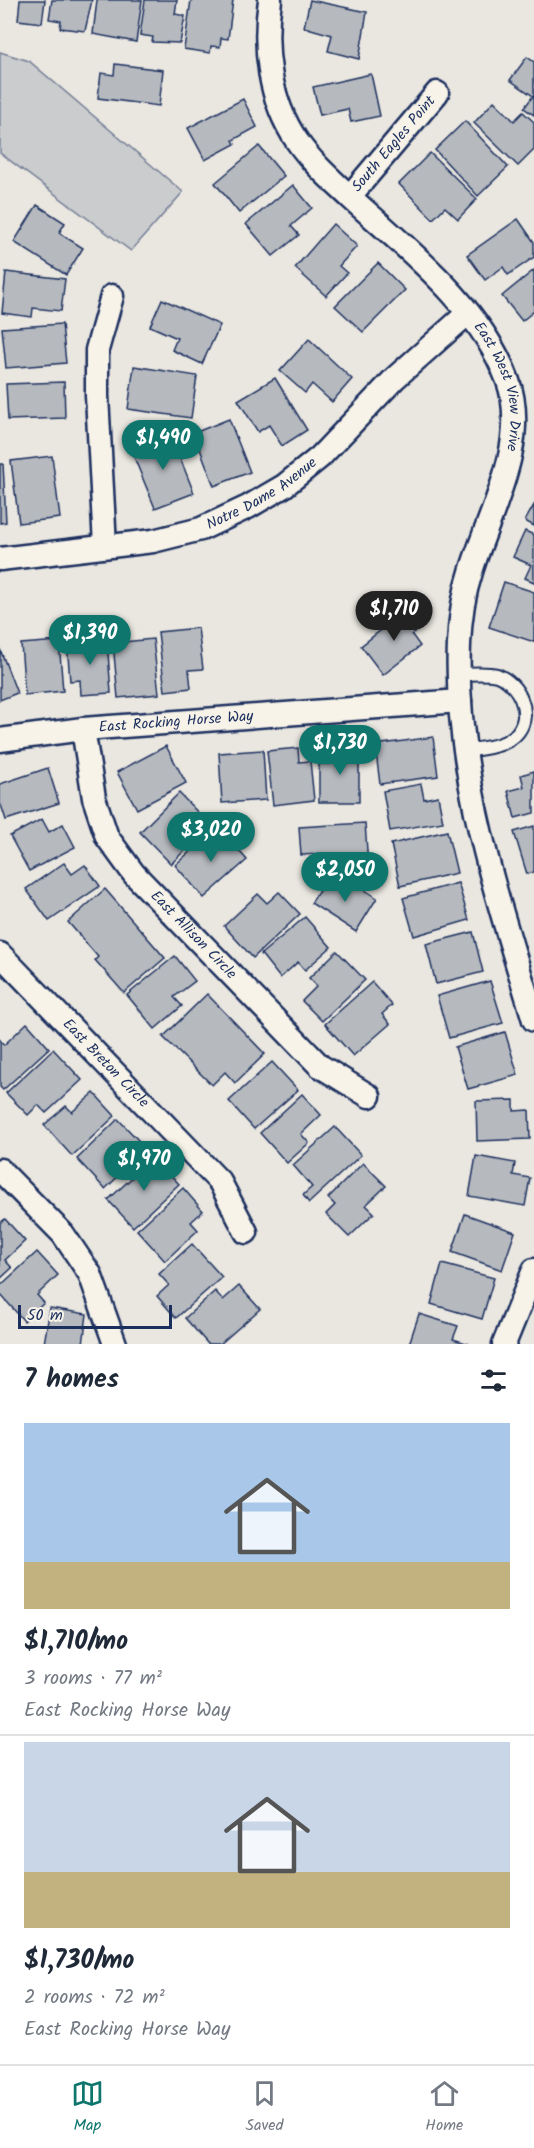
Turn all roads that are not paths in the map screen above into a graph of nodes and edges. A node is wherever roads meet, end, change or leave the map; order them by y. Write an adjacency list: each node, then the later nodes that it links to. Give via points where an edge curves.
1 (270, 0): 3 (street, East West View Drive, via 266,35 279,108 321,171)
2 (437, 93): 3 (street, South Eagles Point)
3 (350, 196): 5 (street, East West View Drive, via 446,285)
4 (112, 296): 6 (street, via 97,350)
5 (468, 313): 6 (street, Notre Dame Avenue, via 395,378 320,457 284,486 201,529 153,541); 8 (street, East West View Drive, via 509,384 512,441 462,605)
6 (105, 546): 7 (street, Notre Dame Avenue)
7 (0, 559)
8 (459, 674): 9 (street, East West View Drive); 12 (lane, via 496,675 513,685 523,701 518,733 498,745)
9 (460, 701): 10 (street, East Rocking Horse Way); 12 (street, East West View Drive)
10 (83, 729): 11 (street, East Rocking Horse Way); 15 (street, East Allison Circle, via 100,818 107,837 134,874 320,1066)
11 (0, 740)
12 (466, 750): 14 (street, East West View Drive, via 480,830)
13 (0, 954): 17 (street, East Breton Circle, via 220,1182)
14 (534, 1020)
15 (369, 1096)
16 (0, 1170): 19 (street, via 63,1234 90,1274)
17 (246, 1232)
18 (534, 1270): 20 (street)
19 (115, 1344)
20 (504, 1344)

